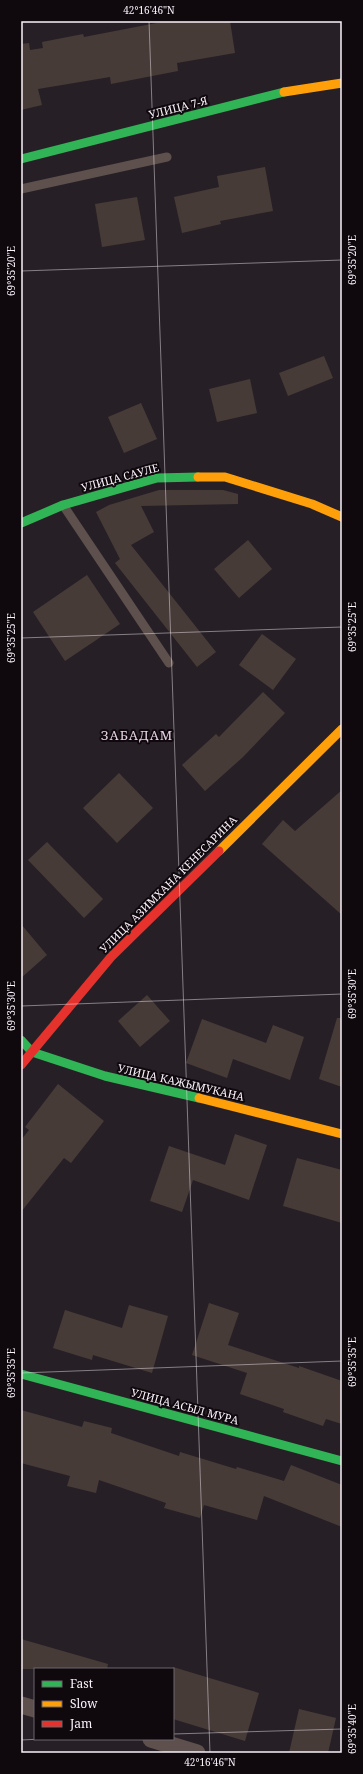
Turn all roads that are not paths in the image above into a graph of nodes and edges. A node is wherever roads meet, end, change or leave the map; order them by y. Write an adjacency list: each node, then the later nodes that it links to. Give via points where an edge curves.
1 (342, 83): 3 (street, УЛИЦА 7-Я, via 297,89)
2 (166, 157): 4 (lane)
3 (21, 159)
4 (21, 189)
5 (63, 505): 6 (street, УЛИЦА САУЛЕ, via 157,478 225,477 312,504); 7 (street, УЛИЦА САУЛЕ); 8 (lane)
6 (342, 517)
7 (21, 524)
8 (168, 663)
9 (342, 729): 11 (street, УЛИЦА АЗИМХАНА КЕНЕСАРИНА, via 111,957)
10 (21, 1040): 11 (street, УЛИЦА КАЖЫМУКАНА)
11 (32, 1052): 12 (street, УЛИЦА АЗИМХАНА КЕНЕСАРИНА); 13 (street, УЛИЦА КАЖЫМУКАНА, via 105,1076)
12 (21, 1065)
13 (342, 1134)
14 (21, 1374): 15 (street, УЛИЦА АСЫЛ МУРА)
15 (342, 1461)
16 (21, 1705): 17 (street)
17 (34, 1709)
18 (154, 1740): 19 (street)
19 (197, 1753)

